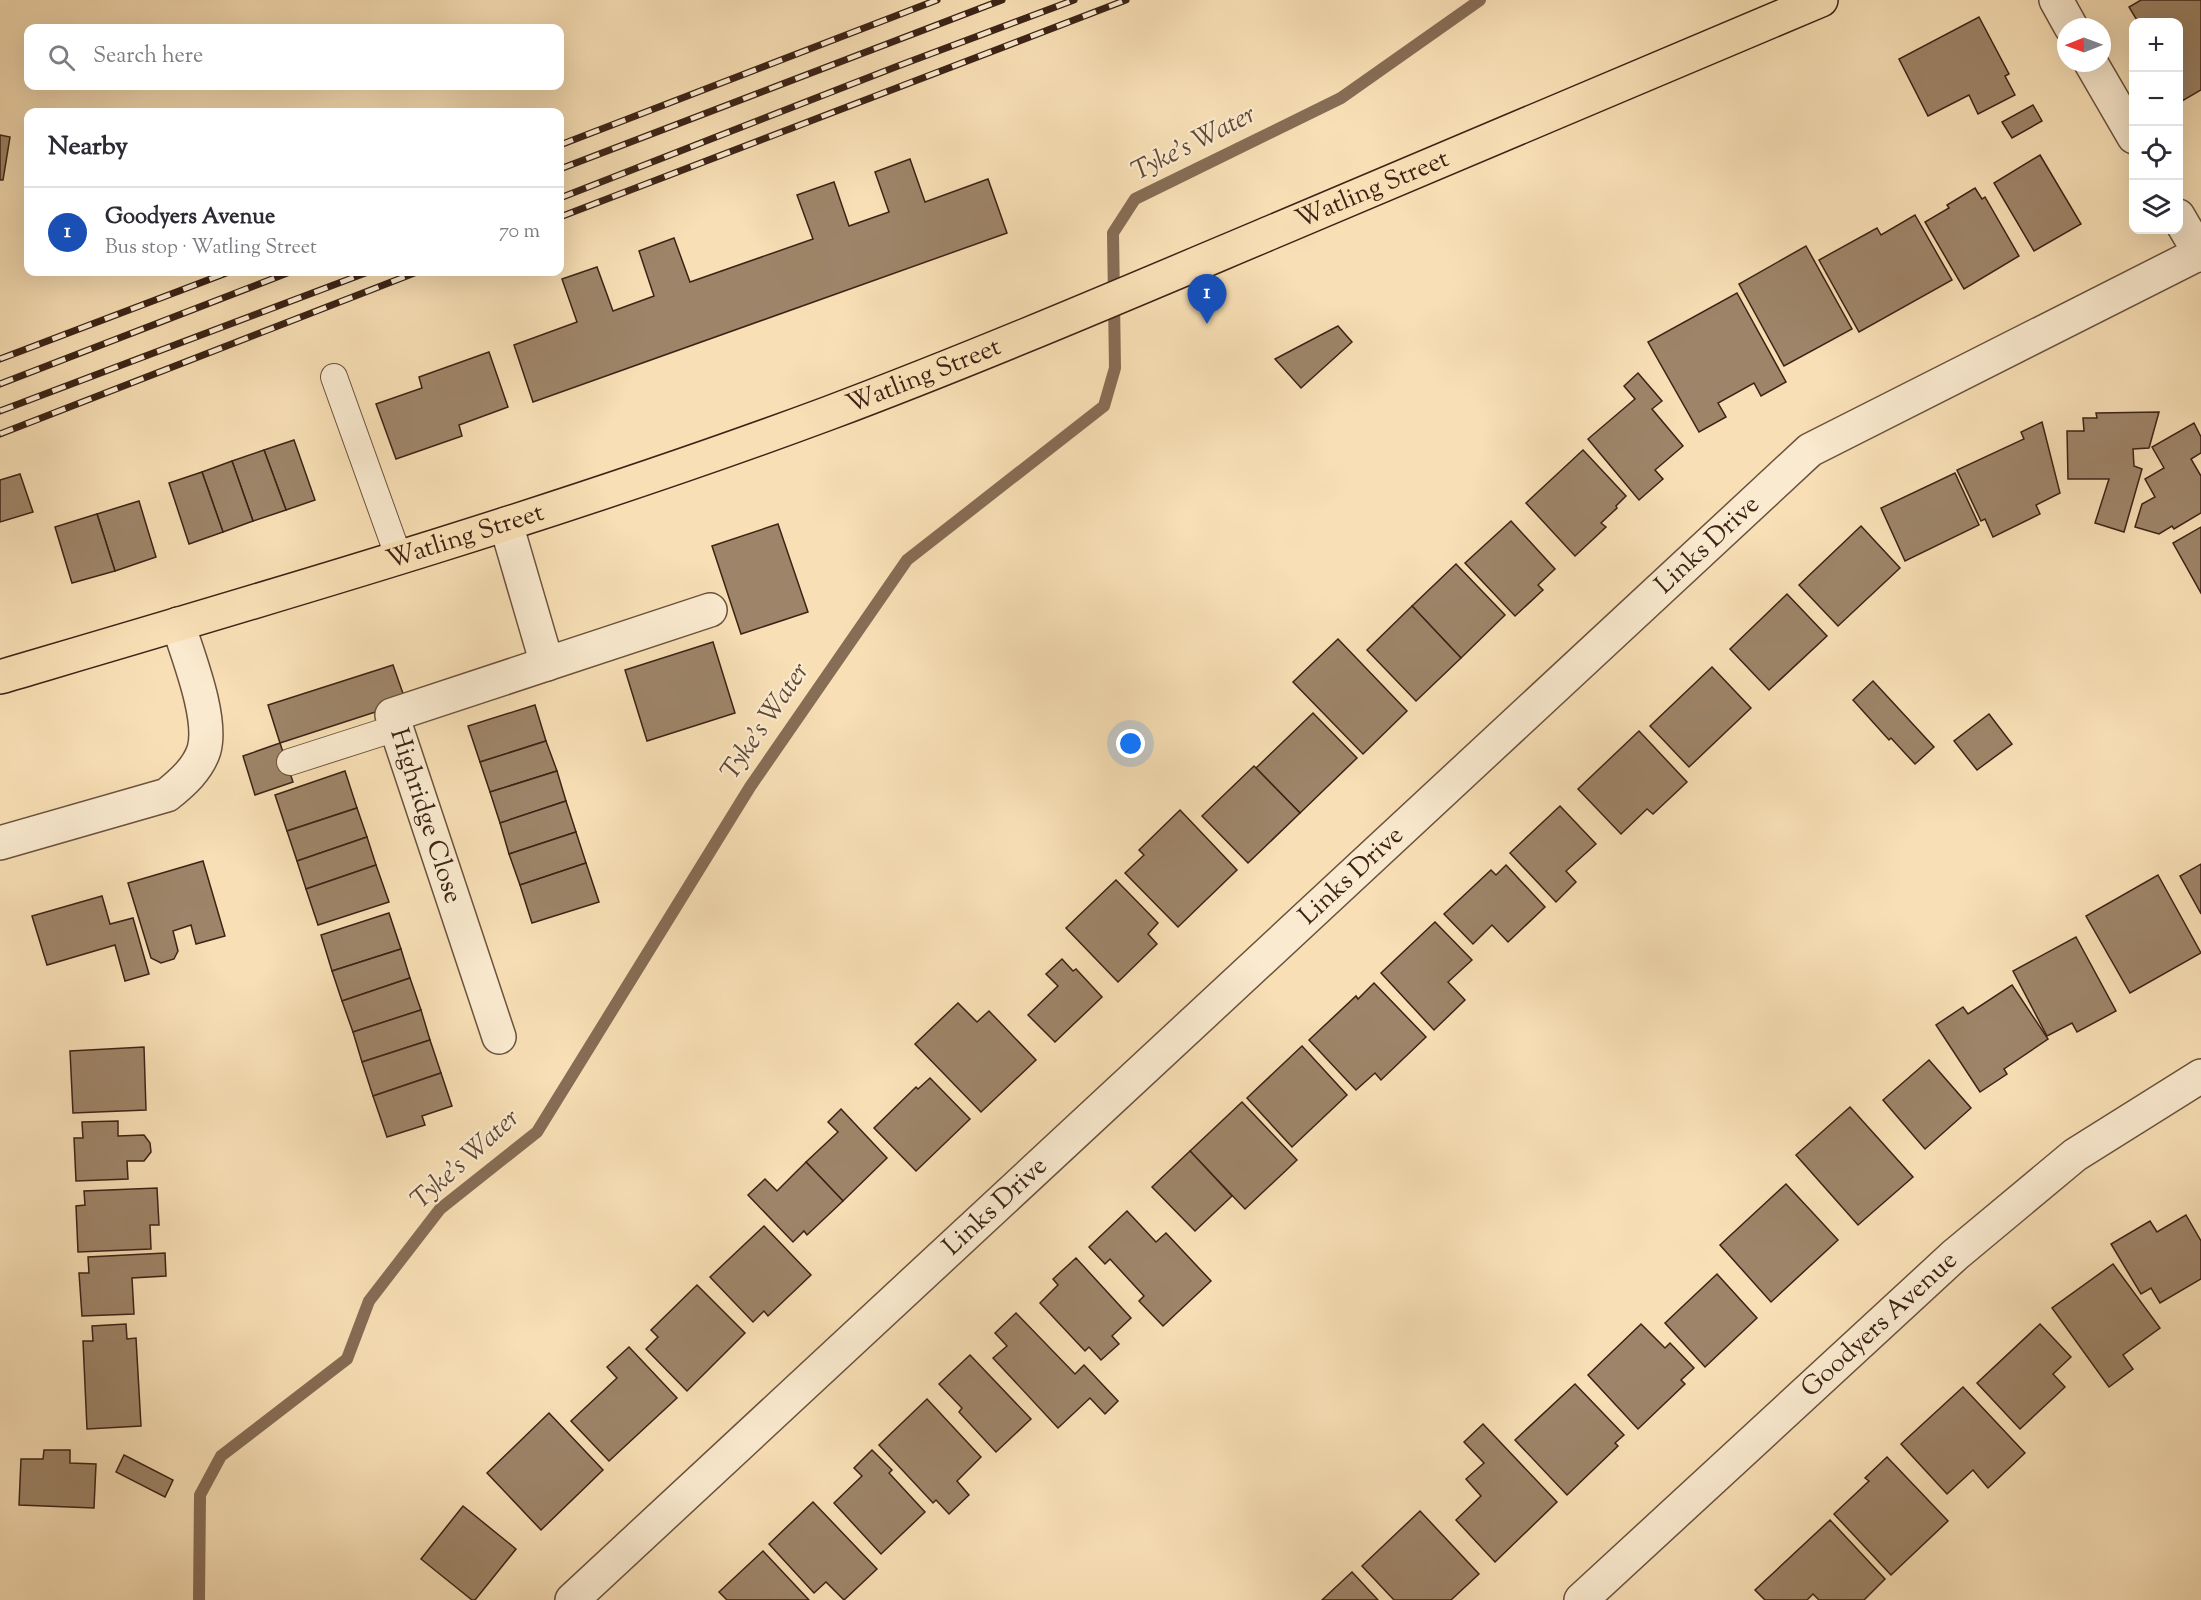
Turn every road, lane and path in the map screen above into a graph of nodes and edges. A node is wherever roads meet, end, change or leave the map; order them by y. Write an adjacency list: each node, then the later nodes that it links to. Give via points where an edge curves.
1 (1821, 0): 9 (main road, Watling Street, via 1057,323 827,413)
2 (2055, 0): 3 (street)
3 (2066, 18)
4 (2096, 72): 5 (street)
5 (2129, 130)
6 (2183, 225): 7 (street)
7 (2200, 254): 20 (street, Links Drive, via 1810,450)
8 (334, 377): 10 (lane)
9 (506, 524): 10 (main road, Watling Street); 13 (street)
10 (399, 558): 12 (main road, Watling Street)
11 (710, 610): 13 (street, Highridge Close)
12 (178, 624): 14 (main road, Watling Street); 17 (street, via 207,730 204,750 183,783 167,795)
13 (547, 664): 15 (street, Highridge Close, via 392,715)
14 (0, 677)
15 (396, 728): 16 (lane); 18 (street, Highridge Close)
16 (290, 762)
17 (0, 843)
18 (499, 1036)
19 (2201, 1076): 21 (street, Goodyers Avenue, via 2074,1155 1955,1255)
20 (572, 1600)
21 (1581, 1600)

